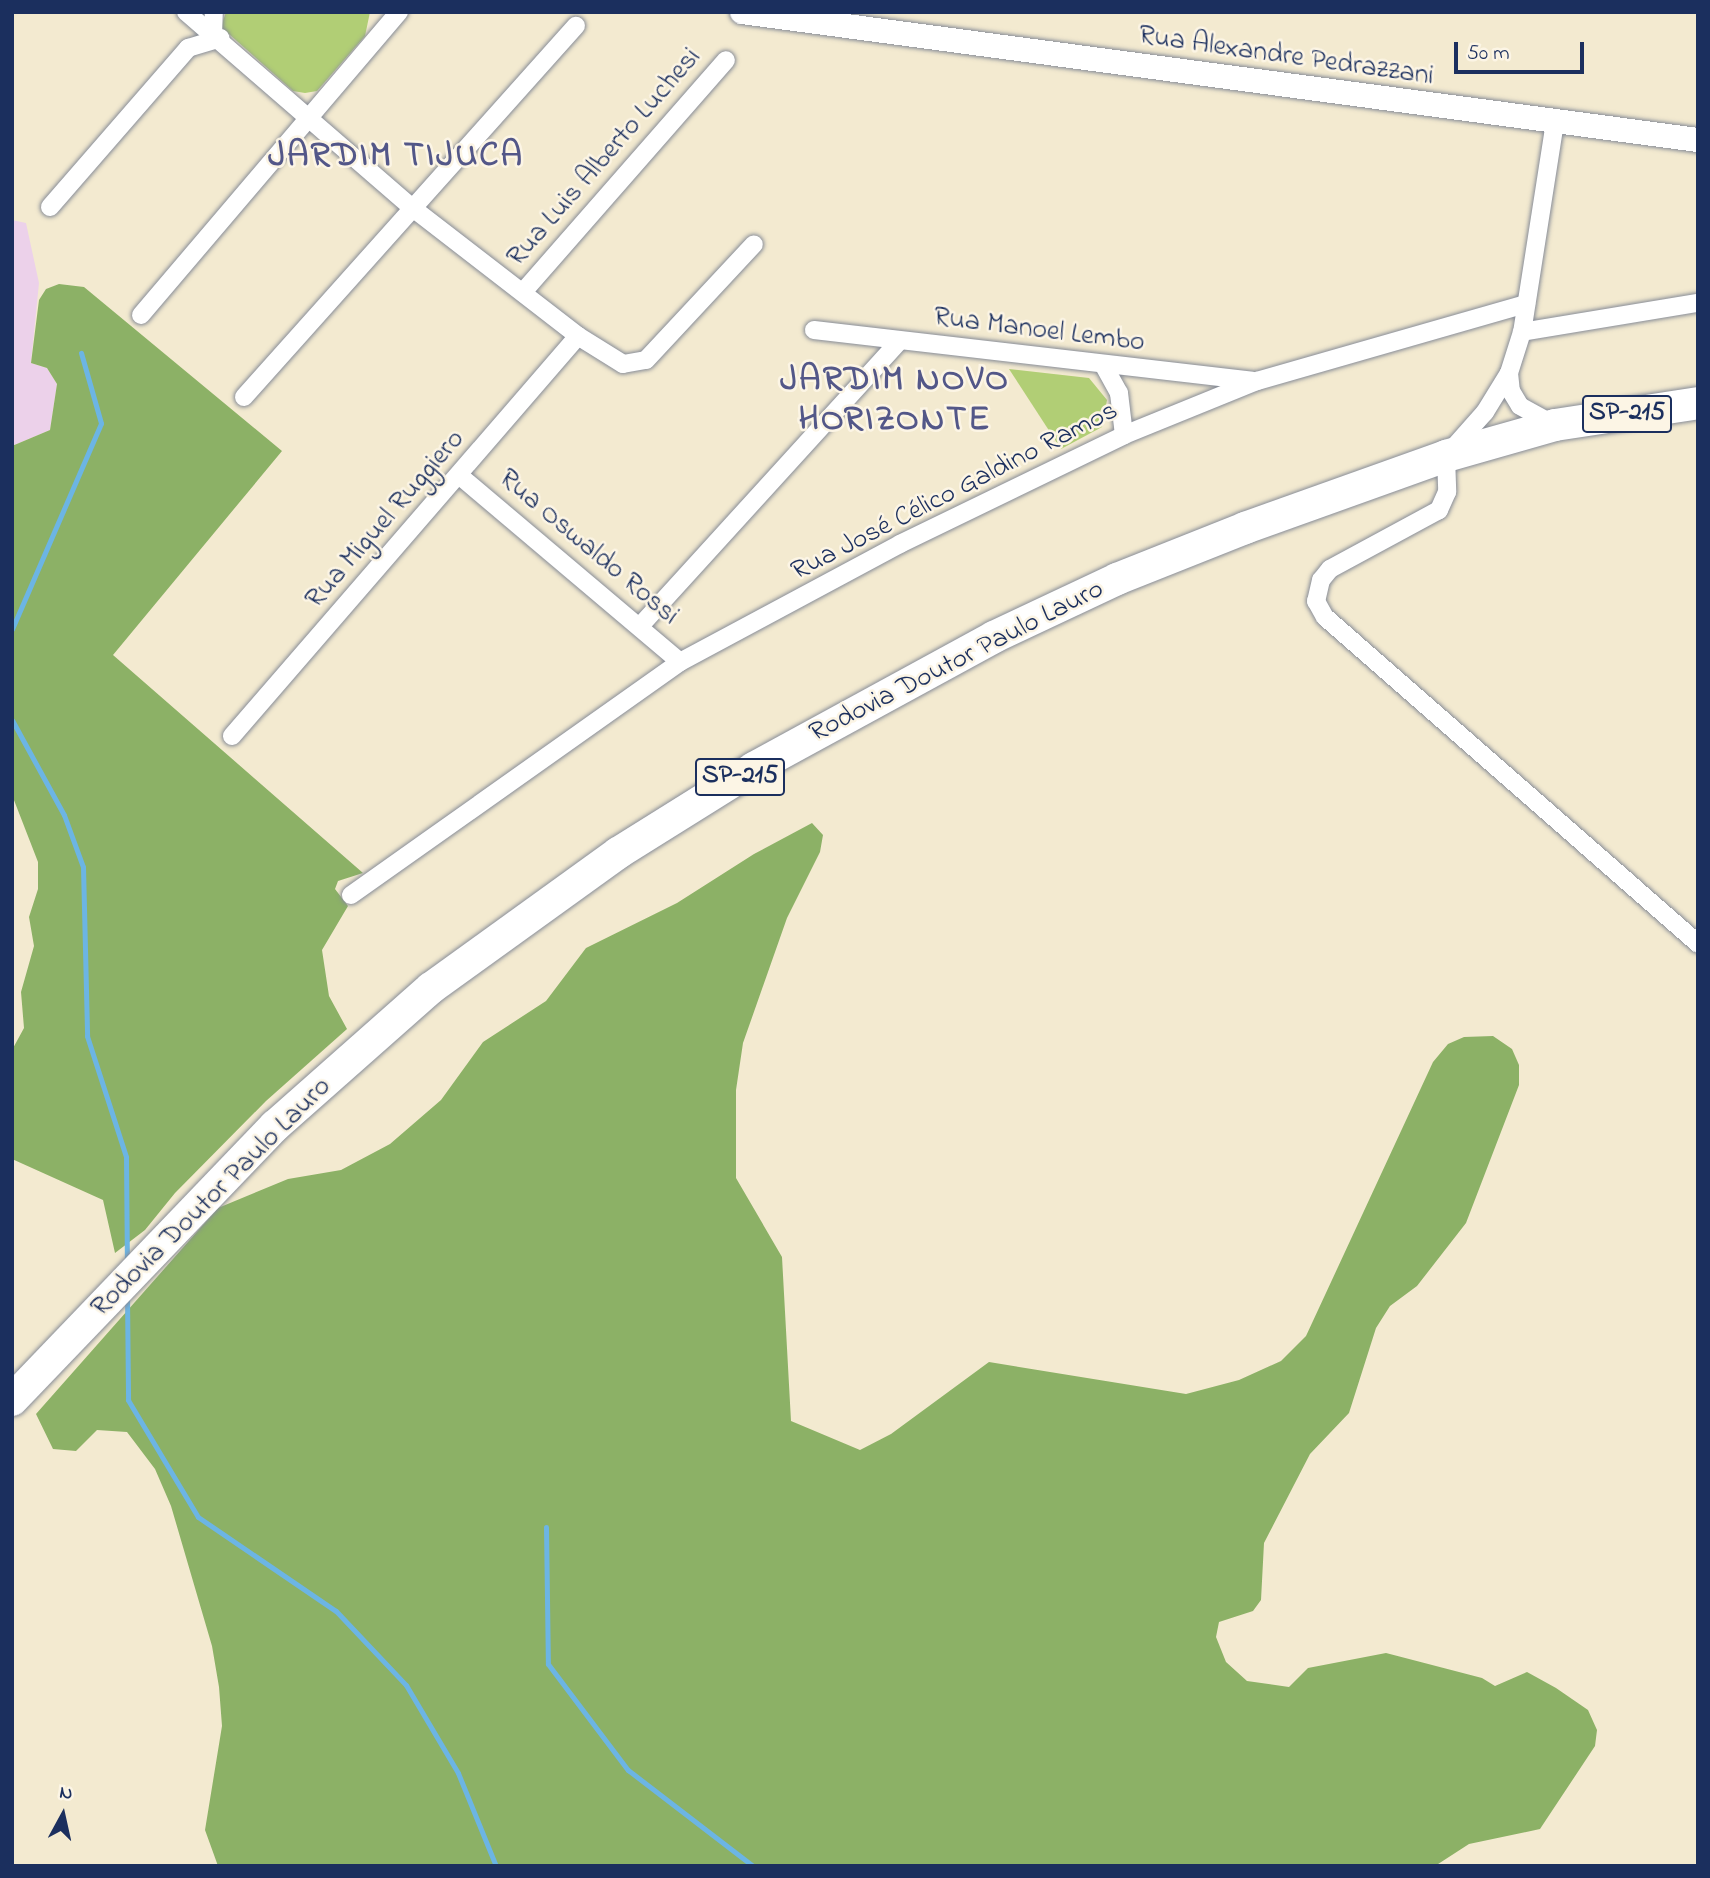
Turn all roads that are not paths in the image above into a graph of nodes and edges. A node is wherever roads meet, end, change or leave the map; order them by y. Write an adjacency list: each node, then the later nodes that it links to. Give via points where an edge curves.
1 (186, 12): 6 (street)
2 (214, 12): 6 (street)
3 (399, 12): 8 (street)
4 (742, 12): 9 (street, Rua Alexandre Pedrazzani)
5 (576, 26): 11 (street)
6 (216, 36): 8 (street); 12 (street, via 188,48)
7 (726, 60): 14 (street, Rua Luis Alberto Luchesi)
8 (307, 116): 11 (street); 17 (street)
9 (1555, 122): 10 (street, Rua Alexandre Pedrazzani); 16 (street)
10 (1698, 140)
11 (410, 206): 14 (street); 25 (street)
12 (50, 207)
13 (754, 244): 20 (street, via 646,360 623,364)
14 (523, 292): 20 (street)
15 (1698, 303): 19 (street)
16 (1526, 304): 19 (street); 24 (street, Rua José Célico Galdino Ramos)
17 (141, 315)
18 (814, 330): 21 (street, Rua Manoel Lembo)
19 (1522, 332): 23 (street)
20 (578, 337): 30 (street, Rua Miguel Ruggiero)
21 (899, 341): 22 (street, Rua Manoel Lembo); 31 (street)
22 (1104, 366): 24 (street, Rua Manoel Lembo); 28 (street, via 1119,393)
23 (1509, 373): 27 (street, via 1511,391 1520,406); 29 (street, via 1485,412)
24 (1257, 381): 28 (street, Rua José Célico Galdino Ramos)
25 (244, 397)
26 (1698, 403): 27 (highway, Rodovia Doutor Paulo Lauro / SP-215)
27 (1555, 425): 29 (highway, Rodovia Doutor Paulo Lauro / SP-215)
28 (1124, 435): 32 (street, Rua José Célico Galdino Ramos, via 900,544)
29 (1446, 456): 35 (street, via 1447,492 1439,510 1330,569 1316,592 1319,609); 36 (highway, Rodovia Doutor Paulo Lauro / SP-215, via 1117,579 994,637 743,775 618,853 431,988 275,1126)
30 (460, 476): 31 (street, Rua Oswaldo Rossi); 33 (street, Rua Miguel Ruggiero)
31 (641, 625): 32 (street, Rua Oswaldo Rossi)
32 (680, 662): 34 (street, Rua José Célico Galdino Ramos)
33 (232, 737)
34 (351, 895)
35 (1698, 944)
36 (12, 1400)

